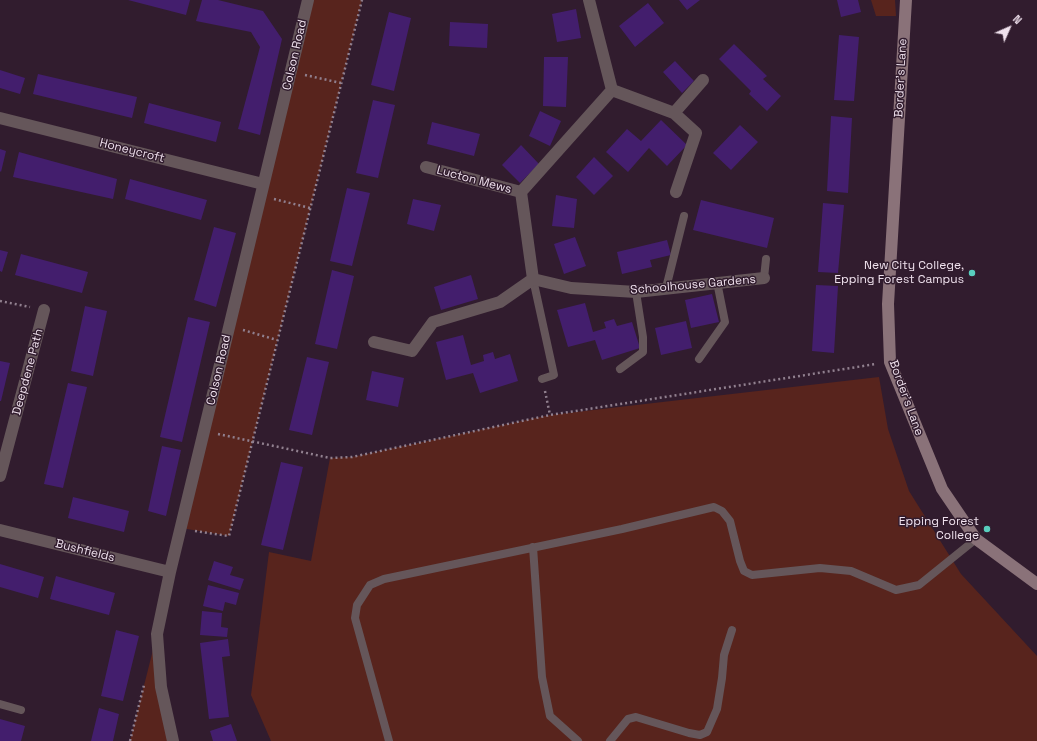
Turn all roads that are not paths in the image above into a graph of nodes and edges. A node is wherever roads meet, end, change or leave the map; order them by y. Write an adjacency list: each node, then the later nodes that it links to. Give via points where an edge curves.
1 (308, 0): 9 (street, Colson Road)
2 (589, 0): 5 (street)
3 (906, 0): 26 (street, Border's Lane, via 888,304 890,362 942,489)
4 (703, 80): 6 (street)
5 (612, 90): 6 (street); 10 (street)
6 (674, 113): 11 (street, via 696,133)
7 (0, 118): 9 (street, Honeycroft)
8 (426, 167): 10 (street, Lucton Mews)
9 (263, 184): 28 (street, Colson Road)
10 (521, 192): 15 (street)
11 (676, 192)
12 (684, 216): 17 (lane)
13 (766, 259): 14 (lane)
14 (764, 278): 16 (street, Schoolhouse Gardens)
15 (533, 279): 18 (street, Schoolhouse Gardens, via 571,288); 20 (street, via 500,302 433,322 412,351); 23 (lane, via 554,375)
16 (717, 282): 17 (street, Schoolhouse Gardens); 21 (lane, via 725,322)
17 (666, 288): 18 (street, Schoolhouse Gardens)
18 (636, 292): 22 (lane, via 643,352)
19 (44, 310): 24 (street, Deepdene Path)
20 (374, 342)
21 (699, 359)
22 (620, 369)
23 (542, 379)
24 (0, 476)
25 (0, 530): 28 (street, Bushfields)
26 (976, 539): 27 (lane, via 919,585 896,590 851,572 820,568 752,575 744,571 730,521 722,510 714,507); 29 (street, Border's Lane)
27 (533, 547): 34 (lane, via 384,579 370,585 357,605 355,618); 35 (lane, via 542,677 550,716)
28 (170, 572): 33 (street, Colson Road, via 157,634 161,686)
29 (1037, 584)
30 (732, 630): 36 (lane, via 724,655 717,709 707,732 700,735 689,733 636,717 628,719)
31 (0, 704): 32 (lane)
32 (21, 710)
33 (173, 741)
34 (388, 741)
35 (578, 741)
36 (610, 741)

